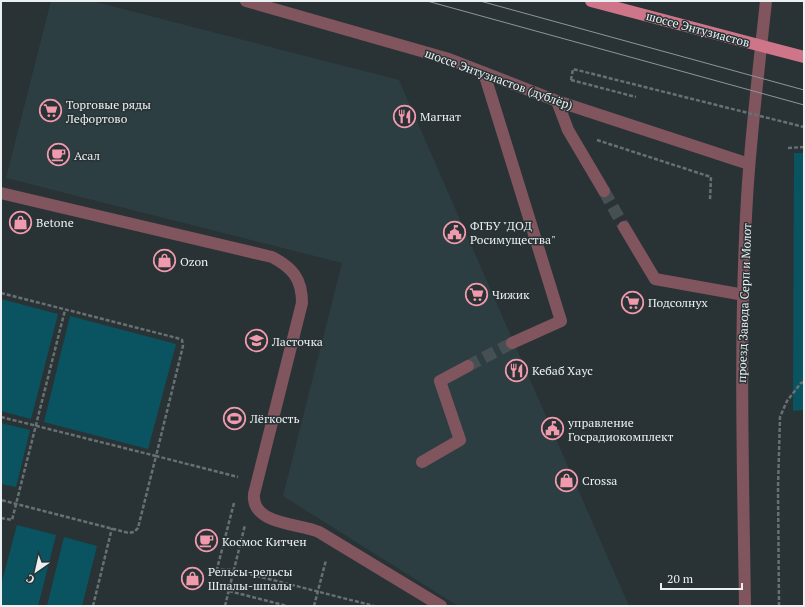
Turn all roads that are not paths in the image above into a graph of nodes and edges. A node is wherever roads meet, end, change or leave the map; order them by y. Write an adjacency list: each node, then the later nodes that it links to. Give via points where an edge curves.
1 (246, 1): 5 (street, шоссе Энтузиастов (дублёр), via 449,59)
2 (592, 1): 4 (main road, шоссе Энтузиастов, bridge)
3 (766, 1): 7 (street, проезд Завода Серп и Молот)
4 (804, 57)
5 (484, 73): 6 (street, шоссе Энтузиастов (дублёр)); 12 (street, via 561,321)
6 (557, 101): 7 (street, шоссе Энтузиастов (дублёр)); 8 (street, via 568,130)
7 (749, 164): 11 (street, проезд Завода Серп и Молот)
8 (604, 192)
9 (1, 193): 15 (street, via 272,257 285,264 300,284 302,304 256,482 253,498 256,509 271,519 310,528)
10 (624, 227): 11 (street, via 655,279)
11 (744, 295): 16 (street, проезд Завода Серп и Молот, via 742,397)
12 (512, 343)
13 (468, 366): 14 (street, via 440,381 460,440)
14 (422, 462)
15 (441, 606)
16 (745, 606)

